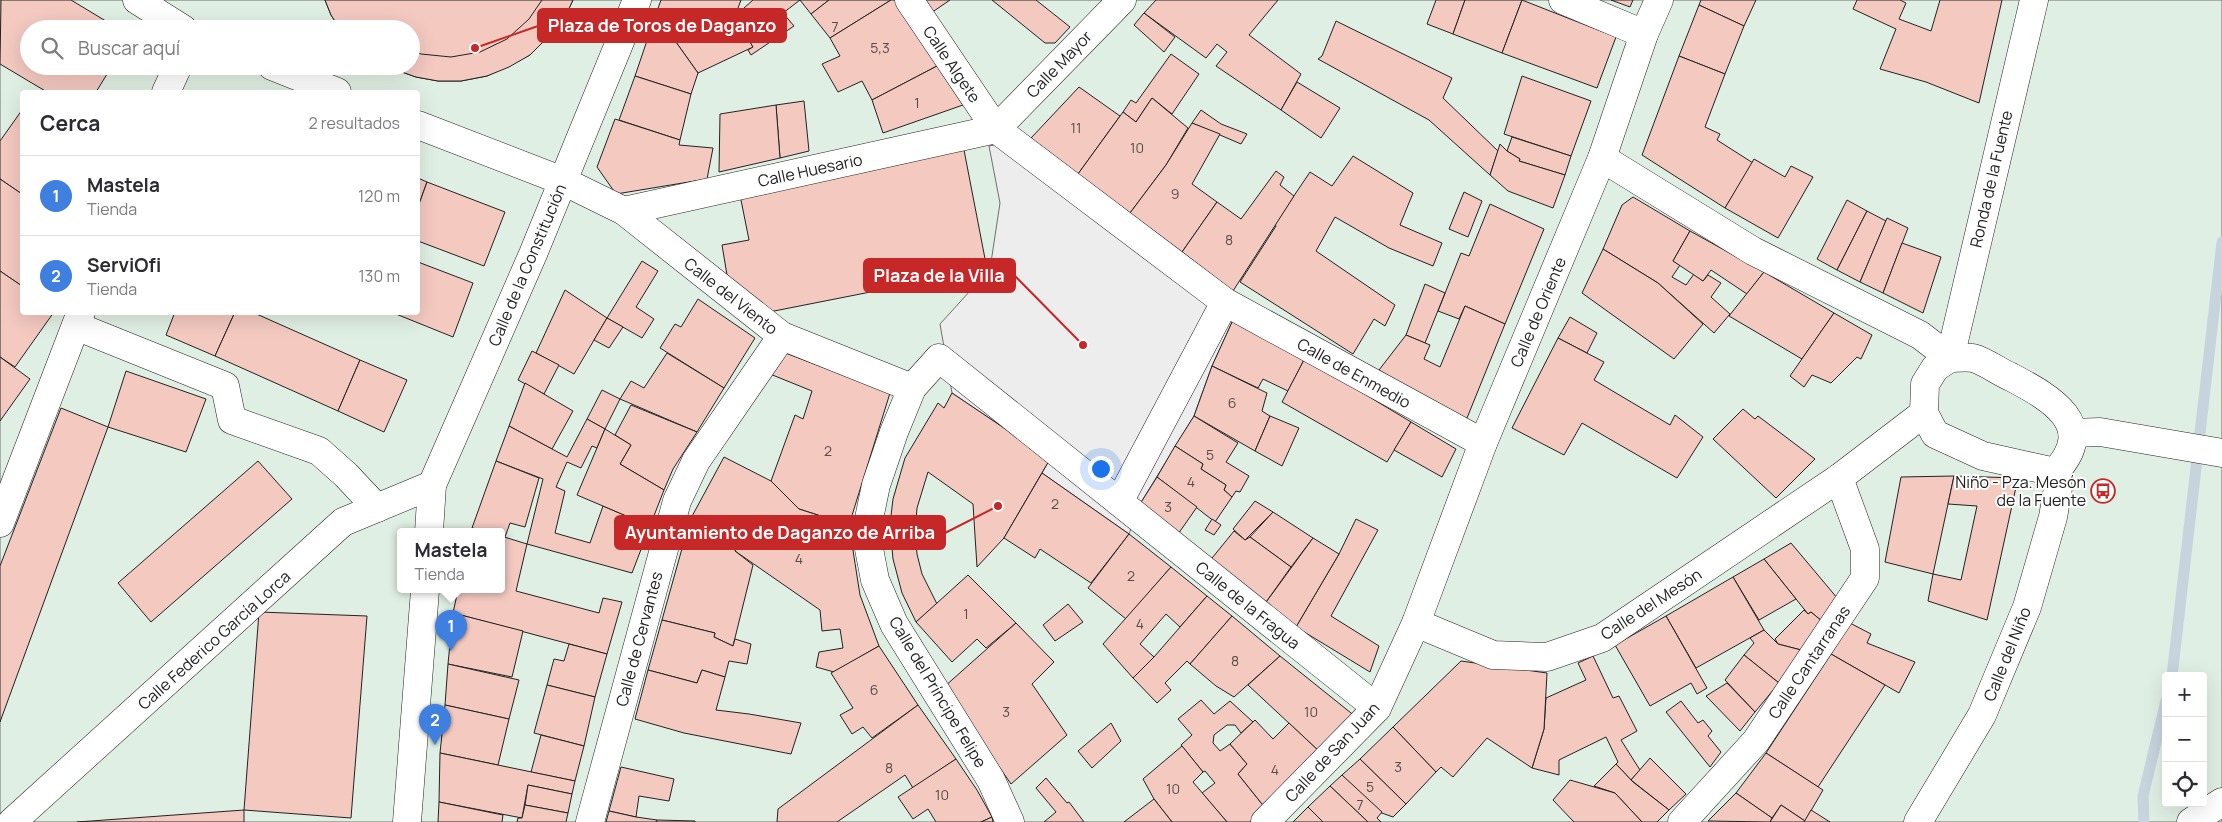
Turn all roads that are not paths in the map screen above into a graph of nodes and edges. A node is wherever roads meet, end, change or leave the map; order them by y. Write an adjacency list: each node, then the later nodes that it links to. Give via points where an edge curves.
1 (137, 0): 8 (street)
2 (637, 0): 17 (street, Calle de la Constitución)
3 (909, 0): 15 (street, Calle Algete)
4 (1122, 0): 15 (street, Calle Mayor)
5 (1563, 0): 9 (street)
6 (1659, 0): 9 (street, Calle de Oriente)
7 (2034, 0): 22 (street, Ronda de la Fuente)
8 (169, 20)
9 (1644, 34): 16 (street, Calle de Oriente)
10 (174, 75): 12 (street)
11 (295, 75): 13 (street)
12 (167, 90)
13 (333, 90)
14 (420, 125): 17 (street, Calle del Viento)
15 (996, 129): 18 (street, Calle Huesario); 19 (street, Calle Algete)
16 (1602, 158): 22 (street, via 1753,251 1920,335); 26 (street, Calle de Oriente)
17 (563, 181): 18 (street, Calle del Viento); 31 (street, Calle de la Constitución)
18 (624, 211): 21 (street, Calle del Viento)
19 (1225, 302): 26 (street, Calle de Enmedio); 32 (street)
20 (78, 319): 29 (street); 33 (street, via 225,386 232,420 319,451)
21 (782, 336): 23 (street, Calle del Viento); 42 (street, Calle de Cervantes, via 696,461 677,501)
22 (1950, 358): 24 (street, via 1935,368 1925,384); 25 (street, via 1973,358 2050,400 2068,417)
23 (912, 388): 32 (street, Calle del Príncipe Felipe, via 939,358); 43 (street, Calle del Príncipe Felipe, via 876,485 866,533 875,580 894,624 991,780)
24 (1924, 413): 28 (street, via 1935,434 1983,456); 30 (street, Calle del Mesón)
25 (2073, 433): 27 (street, via 2100,432); 28 (street, via 2068,459)
26 (1483, 443): 37 (street, Calle de Oriente)
27 (2222, 453)
28 (2055, 472): 46 (street, Calle del Niño, via 2058,488 2053,517 2027,607 1982,715)
29 (7, 478): 34 (street)
30 (1839, 478): 37 (street, Calle del Mesón, via 1602,638 1547,657 1493,655); 45 (street, Calle Cantarranas, via 1865,549 1865,578 1756,741)
31 (432, 485): 33 (street, Calle Federico García Lorca); 35 (street, Calle de la Constitución)
32 (1119, 502): 38 (street, Calle de la Fragua)
33 (377, 508): 40 (street, Calle Federico García Lorca, via 343,522)
34 (0, 523)
35 (429, 528)
36 (425, 593): 41 (street)
37 (1416, 623): 38 (street, Calle de San Juan)
38 (1377, 708): 44 (street, Calle de San Juan)
39 (2222, 802): 47 (street)
40 (12, 822)
41 (407, 822)
42 (590, 822)
43 (1010, 822)
44 (1265, 822)
45 (1682, 822)
46 (1918, 822)
47 (2191, 822)

